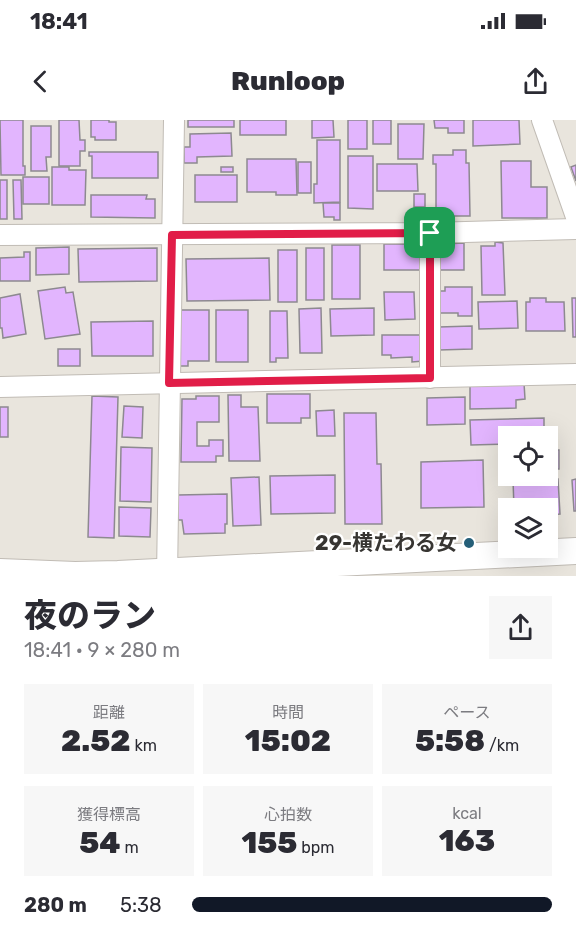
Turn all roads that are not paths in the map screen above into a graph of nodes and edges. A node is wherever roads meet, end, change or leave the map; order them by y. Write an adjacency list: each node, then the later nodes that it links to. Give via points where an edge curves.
1 (174, 120): 7 (street)
2 (542, 120): 3 (street)
3 (576, 217)
4 (576, 229): 5 (street)
5 (430, 233): 7 (street); 9 (street)
6 (0, 235): 7 (street)
7 (172, 235): 10 (street)
8 (576, 374): 9 (street)
9 (430, 378): 10 (street)
10 (169, 383): 11 (street); 14 (street)
11 (0, 387)
12 (576, 551): 14 (street)
13 (0, 572): 14 (street)
14 (166, 574)

